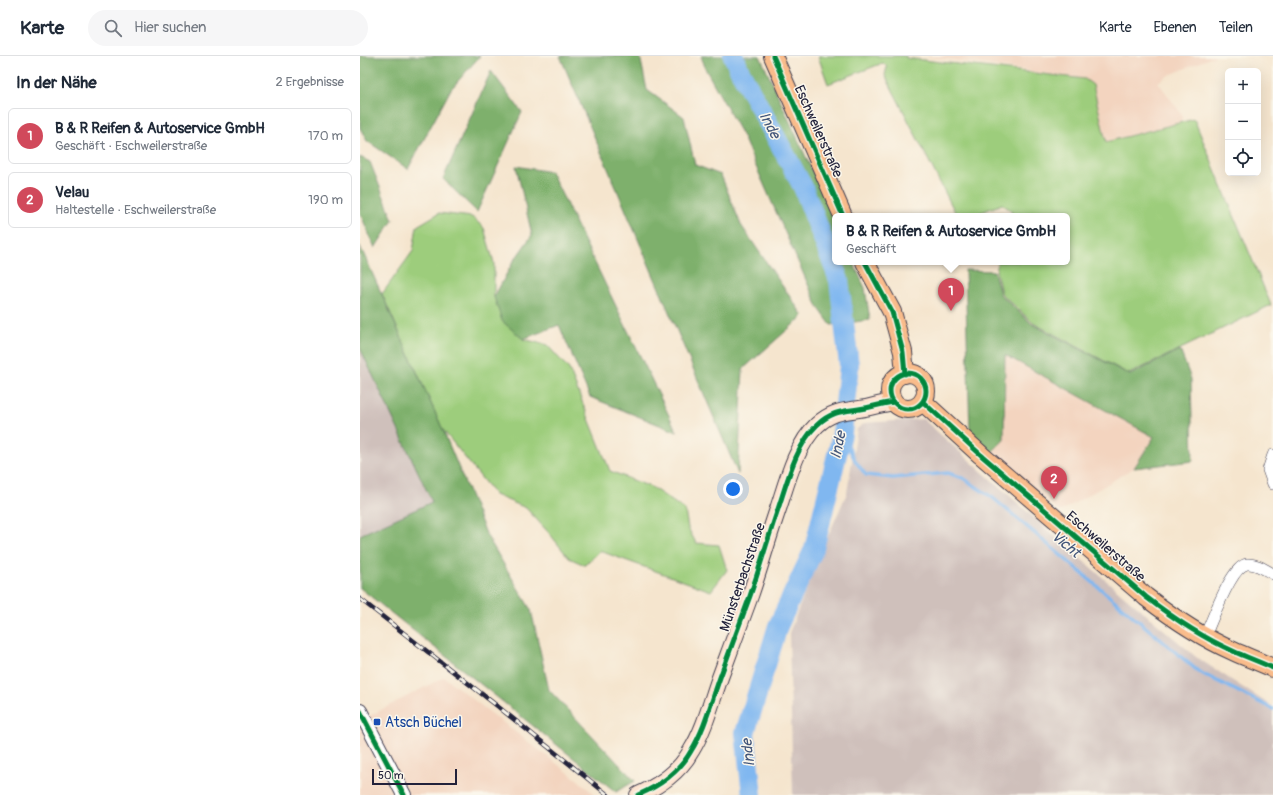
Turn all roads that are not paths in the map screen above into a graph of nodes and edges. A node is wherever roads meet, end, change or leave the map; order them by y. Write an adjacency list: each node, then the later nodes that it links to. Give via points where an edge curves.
1 (773, 56): 2 (main road, Eschweilerstraße)
2 (842, 213)
3 (866, 265): 4 (main road, via 892,312 903,352)
4 (905, 374): 5 (main road, via 892,384 891,396); 6 (main road, via 918,376 924,383 926,396)
5 (894, 402): 6 (main road, via 909,409); 14 (main road, Münsterbachstraße, via 846,410 832,415 811,431 798,452 746,606 691,752 668,777)
6 (923, 402): 10 (main road, Eschweilerstraße, via 986,460 1146,596 1171,616)
7 (1273, 455): 8 (street, via 1268,470)
8 (1273, 484)
9 (1273, 574): 10 (street, via 1253,564 1246,564 1236,571)
10 (1205, 636): 11 (main road, Eschweilerstraße, via 1232,651)
11 (1273, 668)
12 (360, 711): 13 (street)
13 (404, 795)
14 (638, 795)

